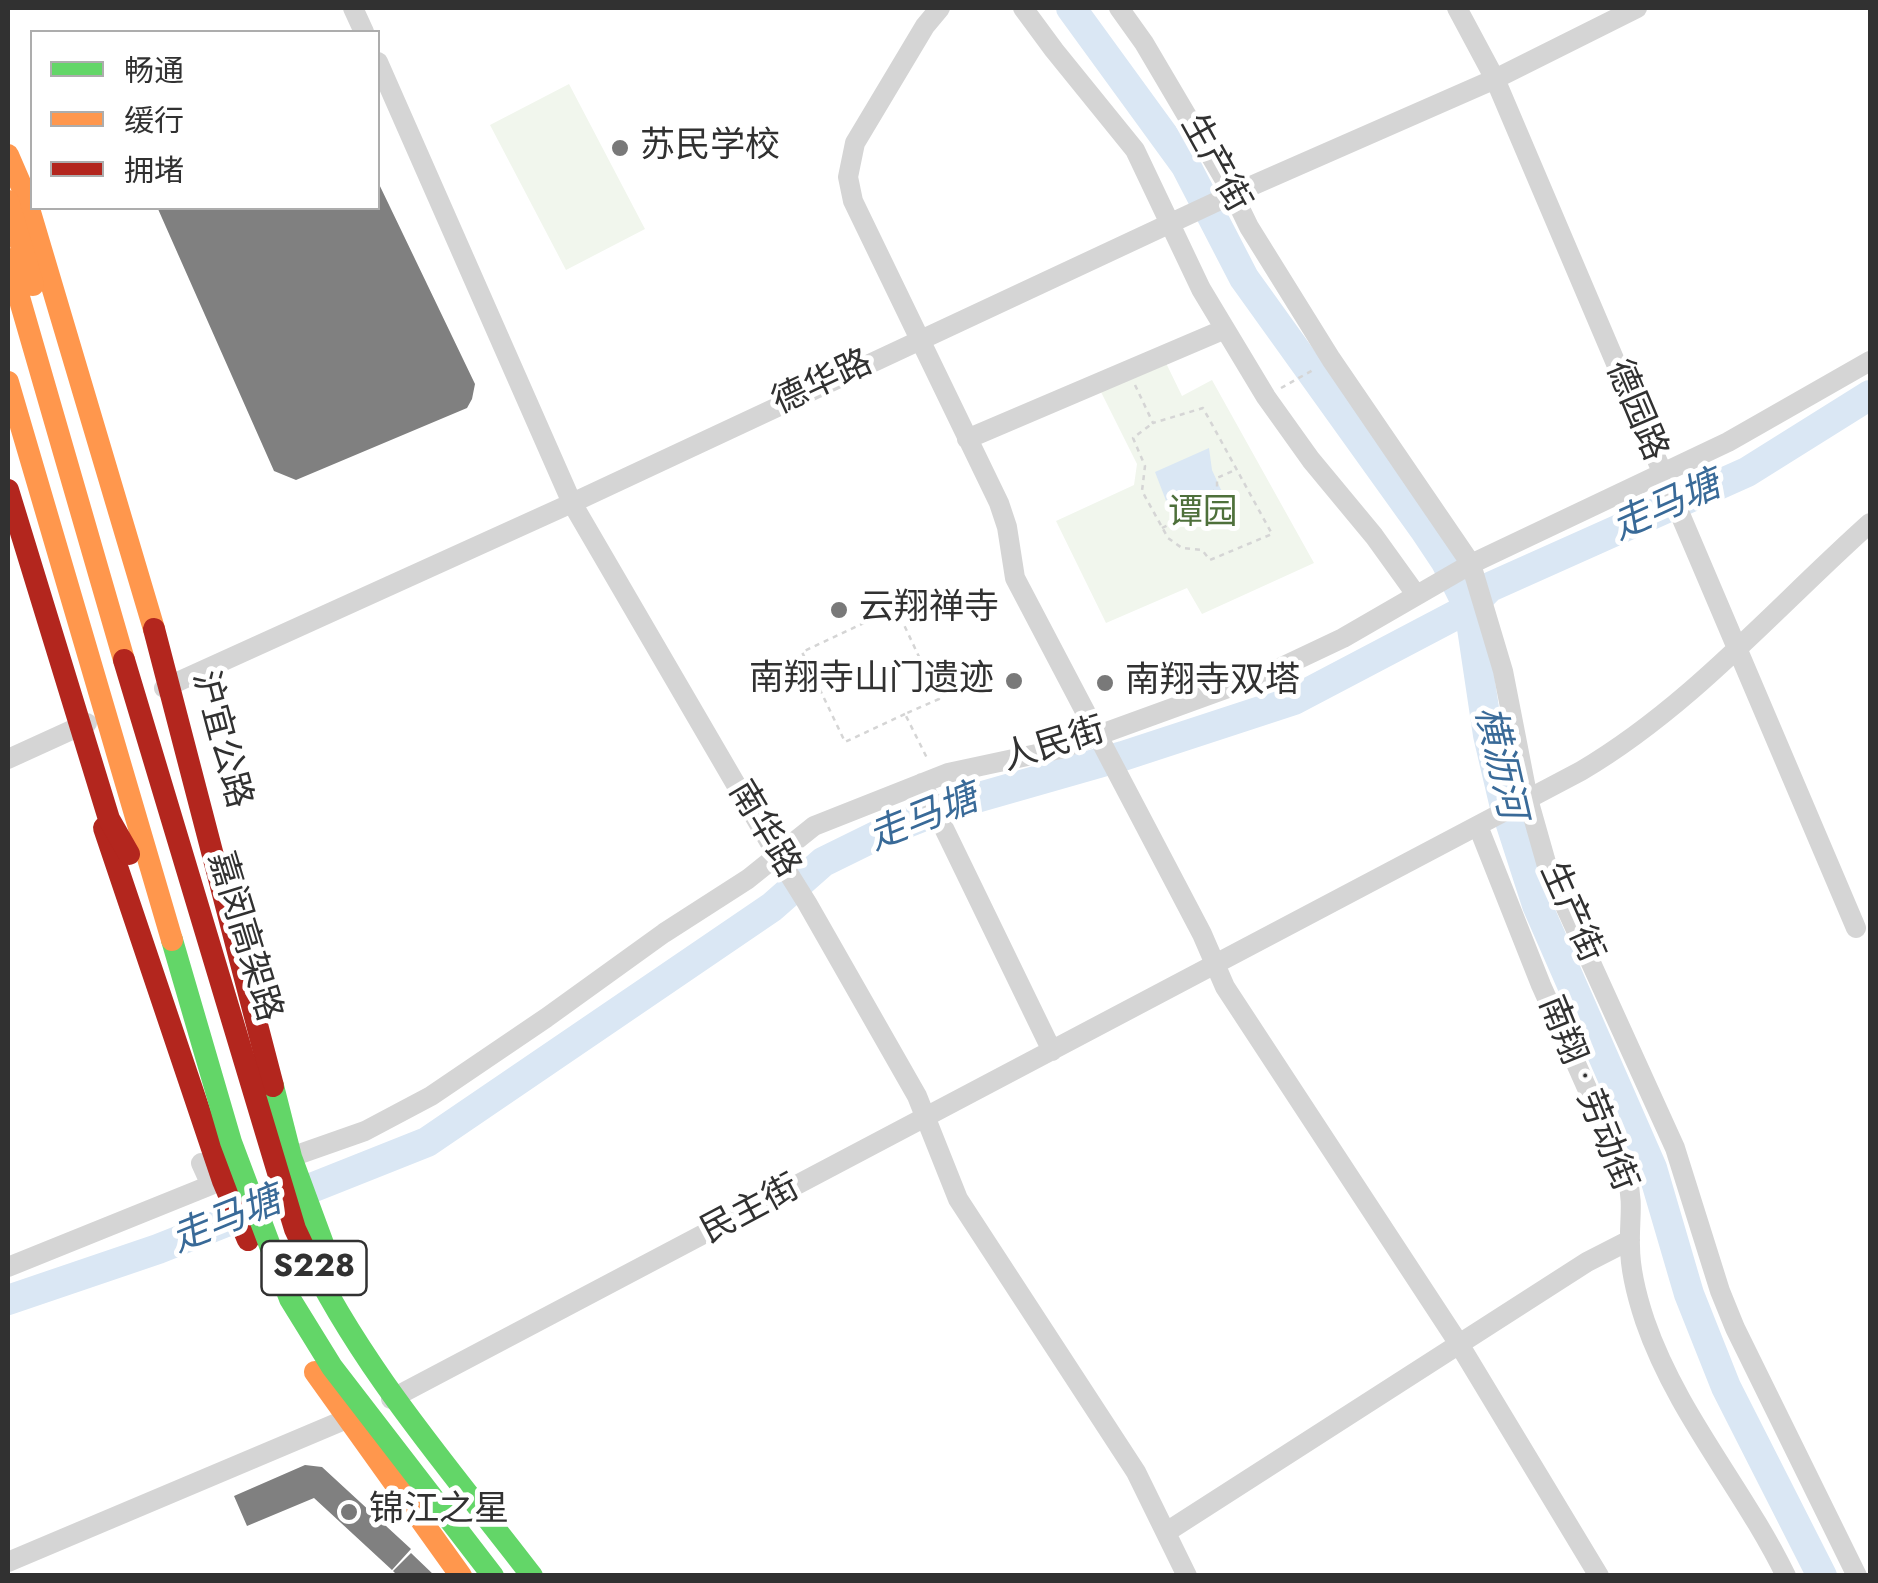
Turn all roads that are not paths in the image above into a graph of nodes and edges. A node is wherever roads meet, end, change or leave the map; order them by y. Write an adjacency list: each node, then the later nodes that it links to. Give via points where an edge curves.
1 (940, 8): 14 (street, via 855,143 848,166 853,201)
2 (1024, 8): 11 (street, via 1127,138)
3 (1119, 8): 9 (street, 生产街)
4 (1457, 8): 7 (street, 德园路)
5 (1637, 8): 7 (street, 德华路)
6 (380, 67): 20 (street, 南华路)
7 (1495, 79): 9 (street, 德华路); 18 (street, 德园路)
8 (8, 154): 26 (main road, 沪宜公路)
9 (1233, 194): 11 (street, 德华路); 23 (street, 生产街)
10 (8, 202): 34 (main road, bridge, via 188,792)
11 (1169, 224): 13 (street); 14 (street, 德华路)
12 (8, 260): 34 (main road, 嘉闵高架路 / S228, bridge)
13 (1225, 329): 17 (street); 24 (street, via 1294,438)
14 (919, 339): 17 (street); 20 (street, 德华路)
15 (1870, 361): 18 (street, 人民街)
16 (8, 382): 35 (main road, 嘉闵高架路 / S228, bridge)
17 (968, 439): 28 (street, via 1004,517 1015,578)
18 (1662, 474): 23 (street, 人民街); 25 (street, 德园路)
19 (8, 490): 35 (main road, bridge, via 109,819)
20 (572, 502): 26 (street, 德华路); 33 (street, 南华路)
21 (1870, 522): 25 (street)
22 (8, 552): 27 (main road)
23 (1468, 572): 24 (street, 人民街); 31 (street, 生产街, via 1503,671)
24 (1415, 593): 28 (street, 人民街, via 1342,638)
25 (1736, 649): 31 (street, via 1637,736); 36 (street, 德园路)
26 (170, 685): 27 (street, 德华路); 40 (main road, 沪宜公路)
27 (70, 730): 29 (street, 德华路); 41 (main road, via 211,1145)
28 (1105, 752): 30 (street, 人民街, via 1036,756); 37 (street)
29 (8, 759)
30 (931, 794): 33 (street, 人民街, via 814,826); 38 (street)
31 (1528, 800): 32 (street, 民主街); 56 (street, 生产街, via 1546,866 1675,1148 1735,1328)
32 (1478, 826): 37 (street, 民主街); 42 (street, 南翔 • 劳动街, via 1627,1178)
33 (782, 863): 39 (street, 南华路); 40 (street, 人民街, via 664,932 431,1096)
34 (198, 909): 51 (main road, 嘉闵高架路 / S228, bridge, via 296,1228 324,1291 380,1377)
35 (166, 922): 50 (main road, 嘉闵高架路 / S228, bridge, via 231,1142 292,1304 375,1428)
36 (1856, 928)
37 (1215, 964): 38 (street, 民主街); 44 (street)
38 (1052, 1051): 39 (street, 民主街)
39 (927, 1117): 45 (street, 民主街); 47 (street, 南华路, via 958,1199)
40 (293, 1164): 45 (main road, 沪宜公路, via 338,1280)
41 (220, 1189): 43 (street); 46 (main road, via 274,1306)
42 (1630, 1240): 44 (street); 55 (street, 南翔 • 劳动街, via 1637,1293 1666,1373)
43 (8, 1267)
44 (1459, 1344): 47 (street); 54 (street)
45 (413, 1390): 46 (street, 民主街); 52 (main road, 沪宜公路)
46 (347, 1419): 48 (street, 民主街); 49 (main road)
47 (1168, 1530): 53 (street, 南华路)
48 (8, 1562)
49 (461, 1576)
50 (492, 1576)
51 (532, 1576)
52 (553, 1576)
53 (1187, 1576)
54 (1599, 1576)
55 (1786, 1576)
56 (1857, 1576)

